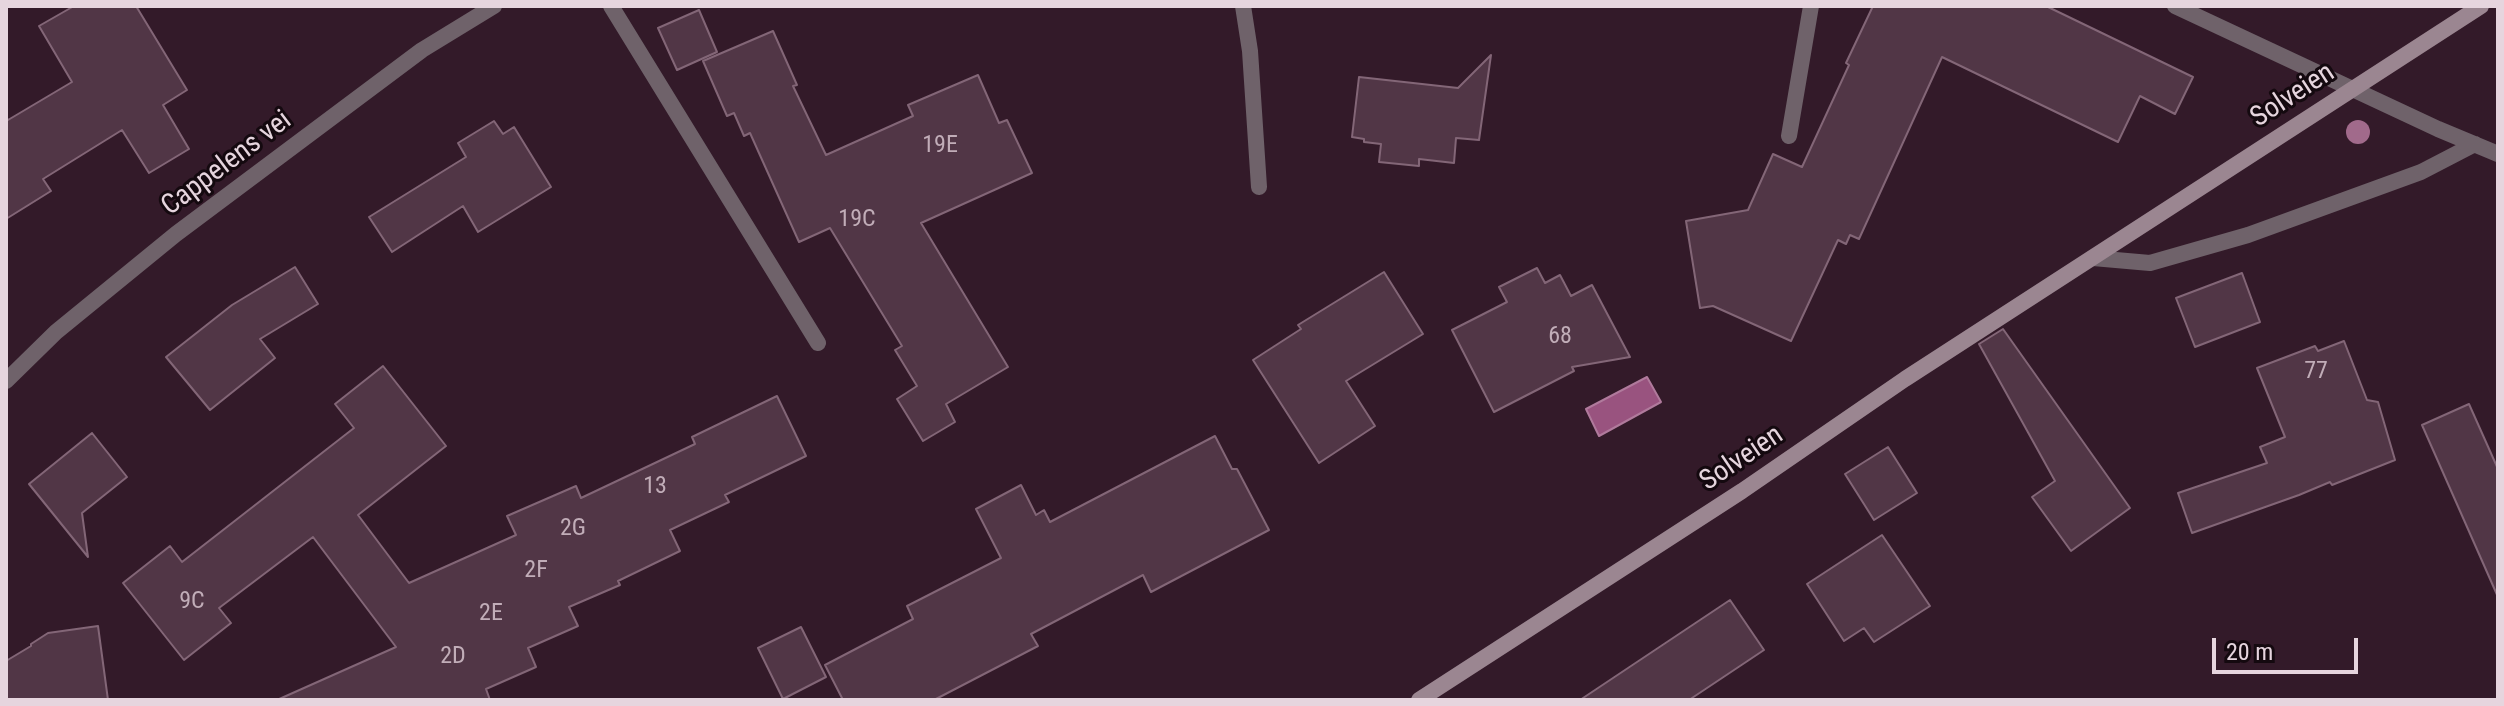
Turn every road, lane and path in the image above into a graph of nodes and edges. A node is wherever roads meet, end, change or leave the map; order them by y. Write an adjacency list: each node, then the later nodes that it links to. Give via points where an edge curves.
1 (494, 6): 13 (street, Cappelens vei, via 422,50 176,234 56,332)
2 (611, 6): 12 (street)
3 (1243, 6): 10 (street)
4 (1811, 6): 7 (street)
5 (2175, 6): 8 (street)
6 (2481, 6): 11 (street, Solveien)
7 (1789, 136)
8 (2475, 144): 9 (street); 11 (street, via 2421,172 2248,235 2150,263)
9 (2498, 154)
10 (1259, 187)
11 (2093, 258): 14 (street, Solveien)
12 (818, 343)
13 (6, 381)
14 (1419, 700)

